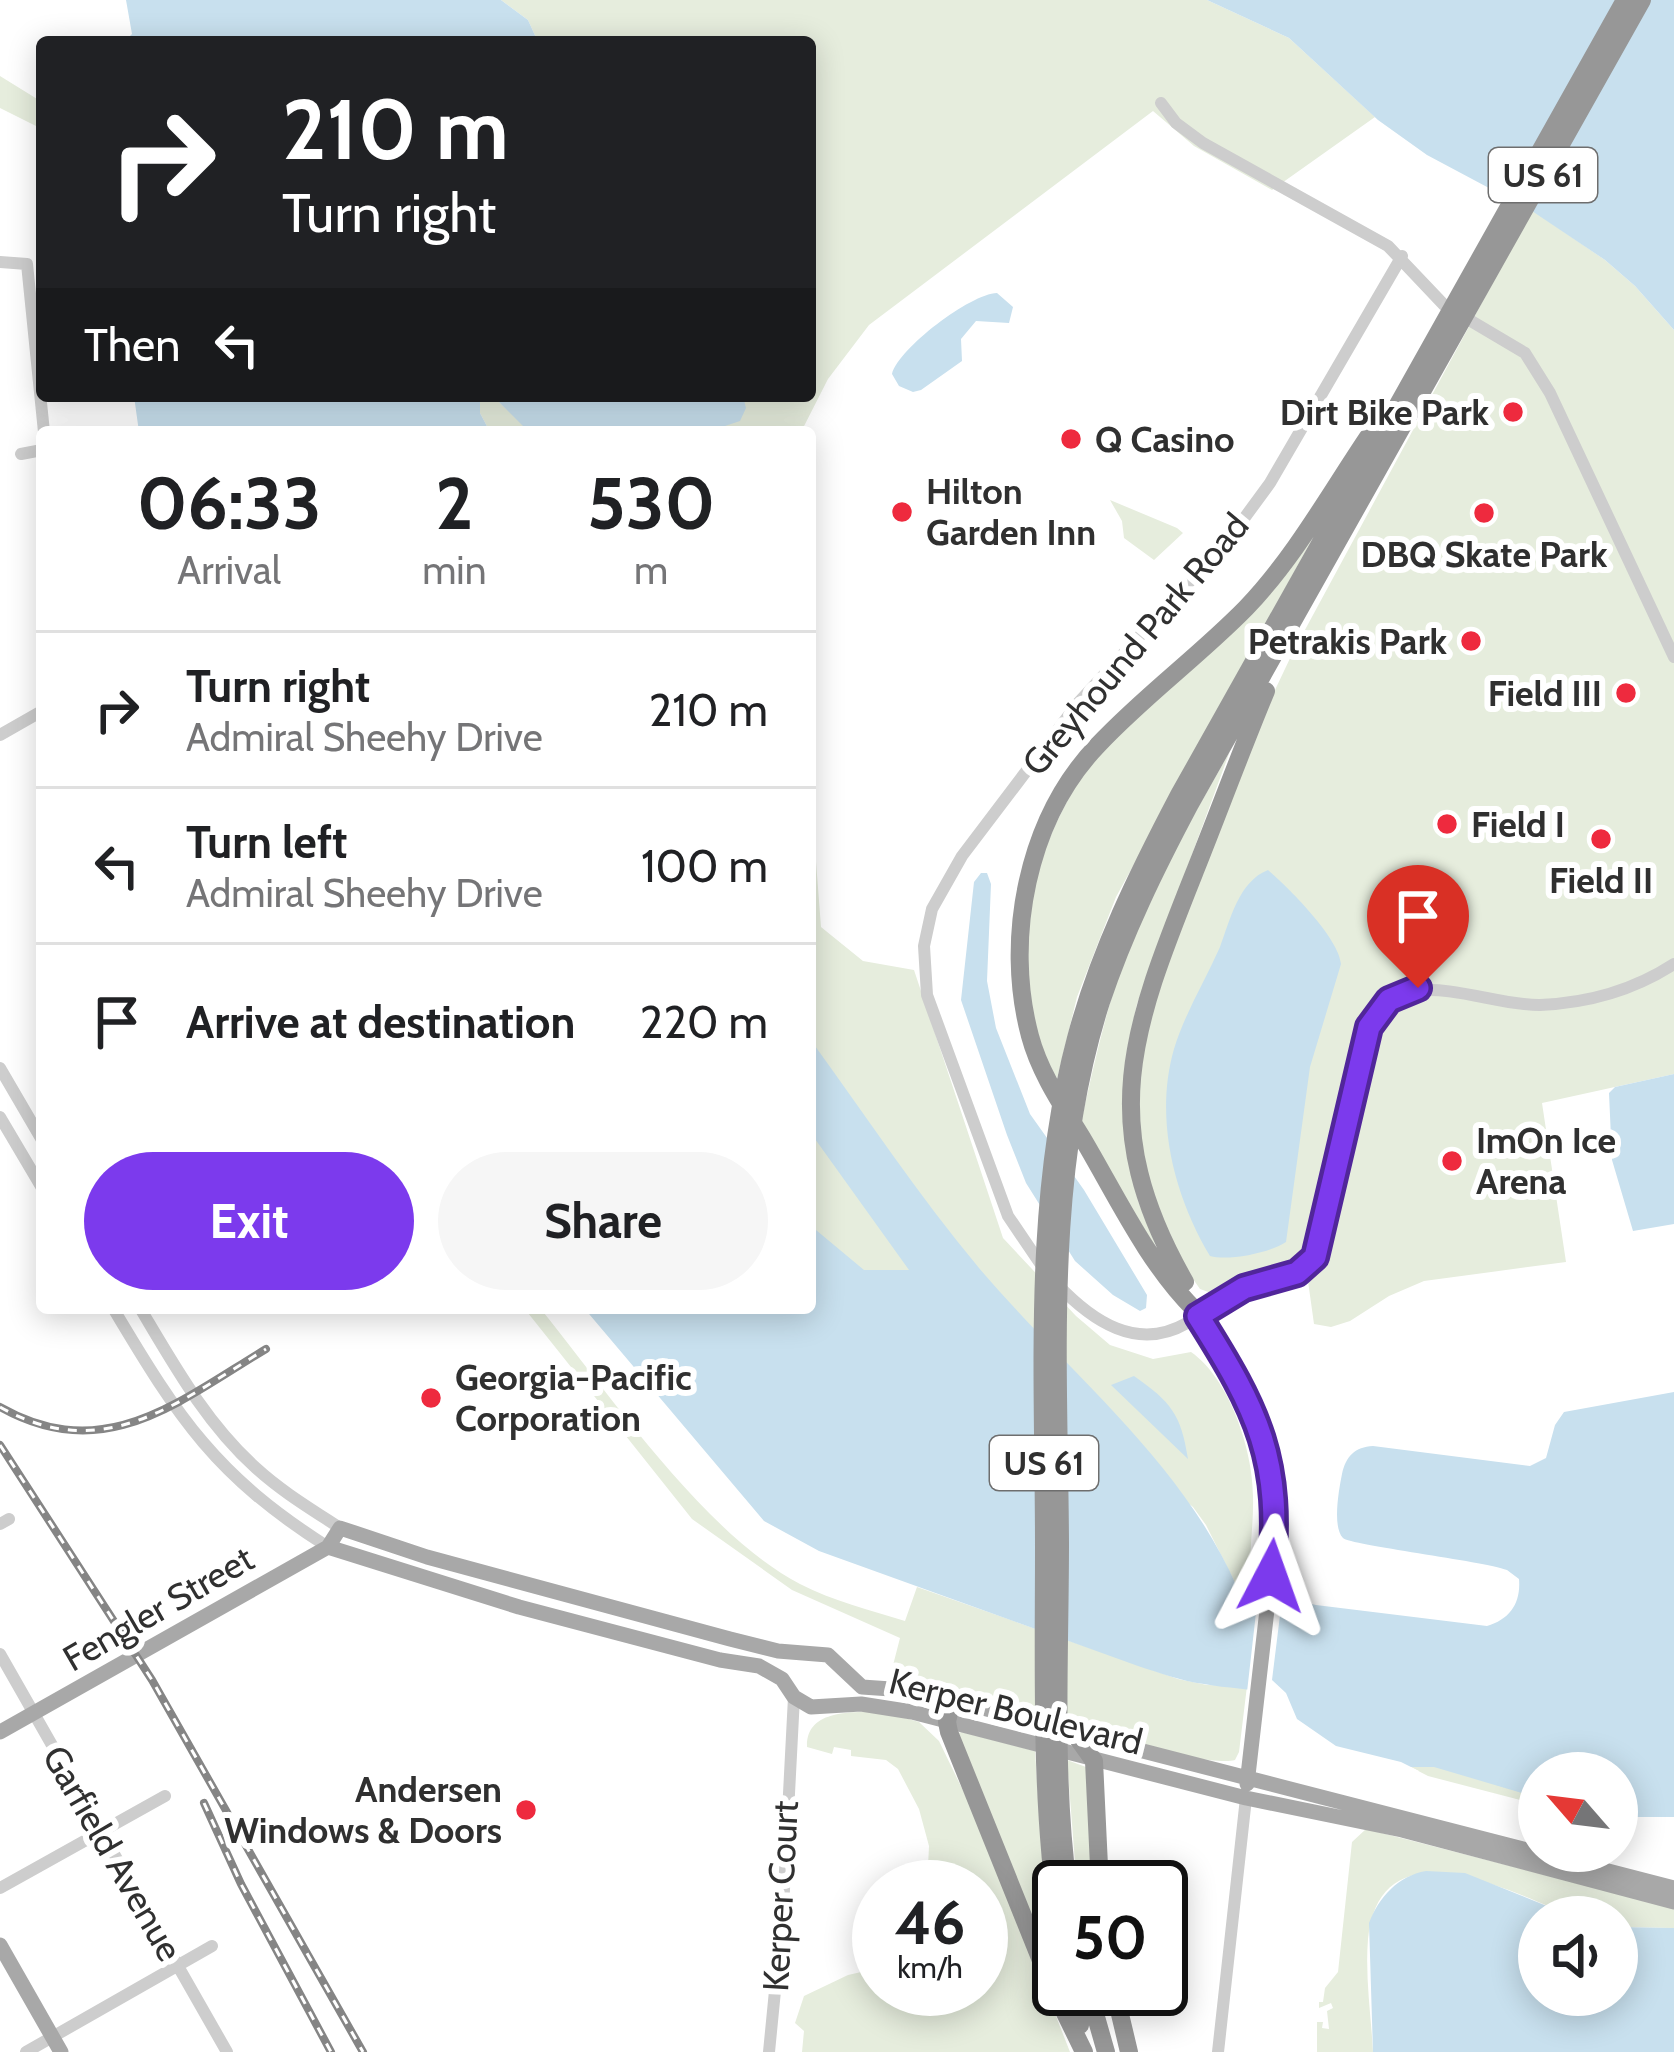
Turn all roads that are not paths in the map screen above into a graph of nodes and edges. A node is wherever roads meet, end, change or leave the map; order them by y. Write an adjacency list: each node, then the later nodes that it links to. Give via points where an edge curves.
1 (1625, 0): 6 (highway, US 61)
2 (1642, 0): 6 (highway, US 61)
3 (1161, 103): 4 (street, via 1190,135)
4 (1402, 256): 12 (street, via 1436,299 1514,344 1537,368); 21 (street, Greyhound Park Road, via 1270,483 1078,703 949,875 927,928 927,995 1021,1240 1068,1296 1109,1327 1155,1335)
5 (0, 262): 7 (street, via 27,264)
6 (1439, 347): 8 (highway, US 61); 11 (highway, US 61)
7 (36, 353)
8 (1420, 367): 16 (highway, US 61, via 1160,831 1125,901); 21 (highway, via 1272,578 1095,747 1050,818 1029,876 1020,952 1030,1039 1110,1184)
9 (36, 451): 10 (street)
10 (22, 454)
11 (1321, 575): 16 (highway, US 61, via 1161,859); 21 (highway, via 1250,729 1136,1038 1129,1102 1136,1166 1150,1217)
12 (1674, 657)
13 (36, 714): 14 (street)
14 (0, 735)
15 (1674, 964): 21 (street, Greyhound Park Road, via 1620,991 1568,1003 1418,988 1389,1000 1366,1036 1315,1257 1297,1273)
16 (1094, 1003): 42 (highway, US 61, via 1058,1123 1045,1238 1044,1773); 43 (highway, US 61, via 1059,1243)
17 (0, 1068): 19 (street)
18 (0, 1117): 20 (street)
19 (36, 1130)
20 (36, 1178)
21 (1196, 1313): 38 (main road, via 1244,1388 1275,1510)
22 (117, 1314): 25 (street, Kerper Boulevard, via 197,1440 267,1506)
23 (144, 1314): 24 (street, Kerper Boulevard, via 236,1448)
24 (340, 1528): 25 (main road, Fengler Street); 27 (main road, Kerper Boulevard, via 481,1573)
25 (328, 1547): 29 (main road, Kerper Boulevard, via 519,1607 759,1666); 32 (main road, Fengler Street)
26 (0, 1654): 32 (street, Garfield Avenue)
27 (809, 1654): 28 (main road, Kerper Boulevard, via 828,1655); 29 (main road, via 793,1670)
28 (844, 1671): 30 (main road, Kerper Boulevard, via 867,1688); 31 (main road, via 843,1690)
29 (793, 1694): 31 (main road, Kerper Boulevard, via 806,1706); 36 (street, Kerper Court)
30 (952, 1698): 33 (highway); 35 (main road, Kerper Boulevard)
31 (824, 1707): 33 (main road, Kerper Boulevard, via 875,1705); 36 (street)
32 (34, 1713): 34 (main road, Fengler Street); 41 (street, Garfield Avenue)
33 (946, 1722): 37 (main road, Kerper Boulevard); 58 (highway, via 1048,1978)
34 (0, 1732)
35 (1074, 1733): 37 (highway); 38 (main road, Kerper Boulevard)
36 (791, 1741): 57 (street, Kerper Court)
37 (1104, 1763): 40 (main road, Kerper Boulevard); 44 (highway, via 1095,1783)
38 (1248, 1778): 40 (main road); 46 (main road, Kerper Boulevard)
39 (165, 1796): 41 (street)
40 (1246, 1798): 47 (main road, Kerper Boulevard); 61 (street)
41 (100, 1831): 45 (street); 50 (street, Garfield Avenue)
42 (1052, 1860)
43 (1066, 1860)
44 (1098, 1860)
45 (0, 1888)
46 (1674, 1888)
47 (1674, 1902)
48 (0, 1945): 54 (main road)
49 (212, 1946): 50 (street)
50 (177, 1965): 54 (street); 56 (street, Garfield Avenue)
51 (1077, 2016): 58 (highway)
52 (1096, 2016): 59 (highway)
53 (1120, 2016): 60 (highway)
54 (57, 2044): 55 (street)
55 (26, 2052)
56 (227, 2052)
57 (769, 2052)
58 (1086, 2052)
59 (1106, 2052)
60 (1129, 2052)
61 (1218, 2052)

